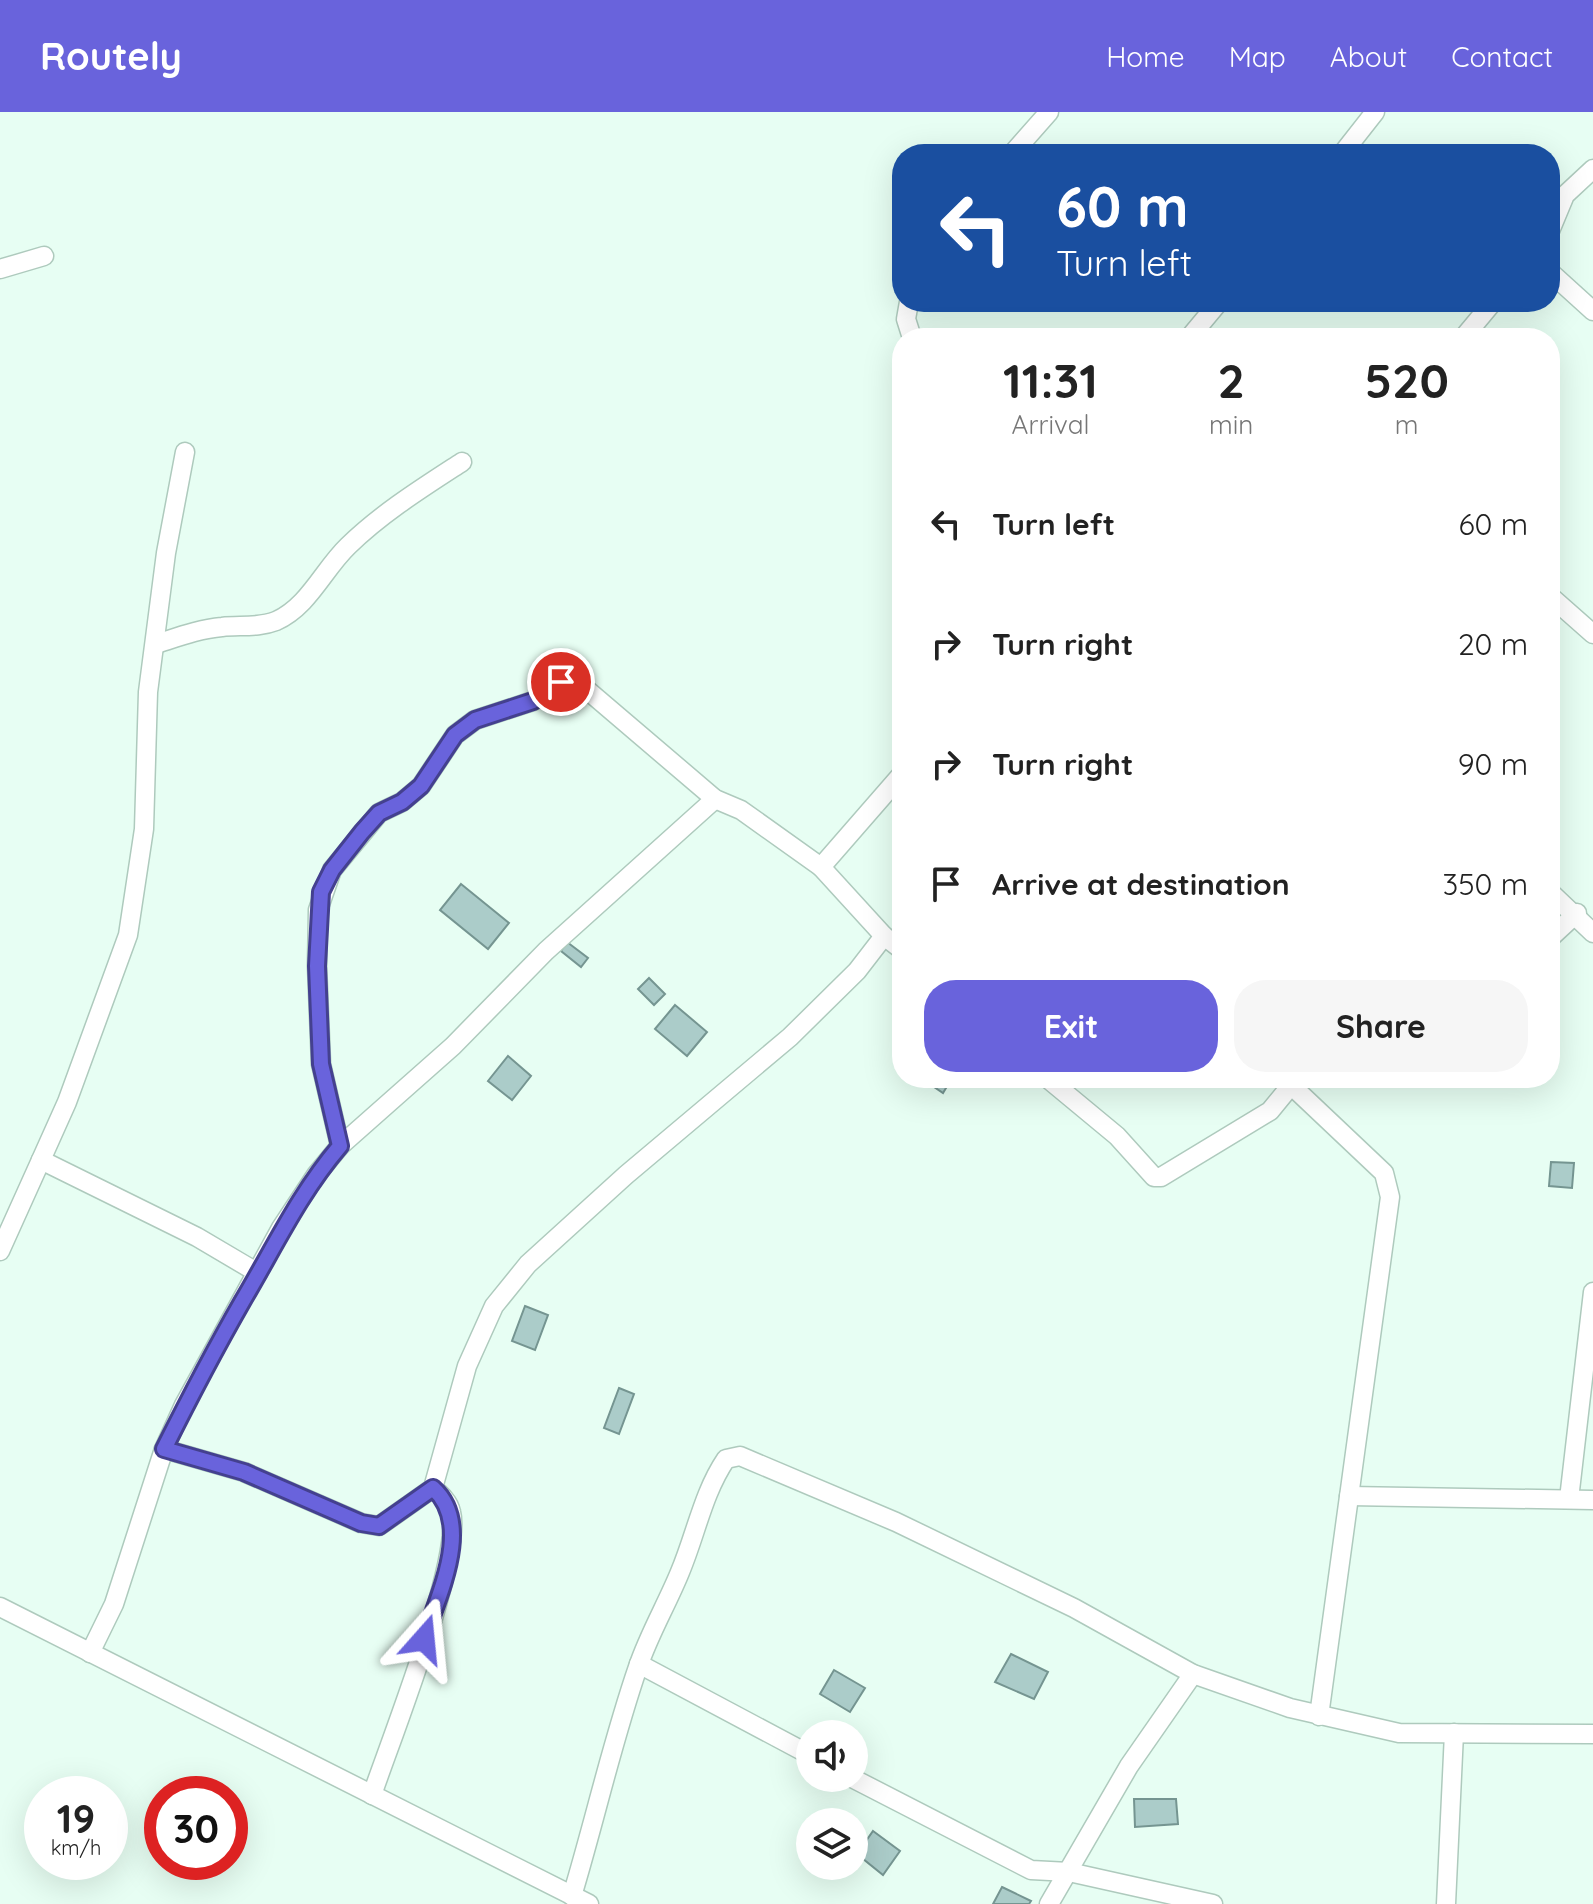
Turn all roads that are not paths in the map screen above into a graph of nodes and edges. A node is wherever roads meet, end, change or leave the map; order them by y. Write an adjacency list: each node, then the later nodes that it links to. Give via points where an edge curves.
1 (1049, 112): 3 (street)
2 (1375, 112): 4 (street)
3 (1021, 144)
4 (1350, 144)
5 (1593, 169): 6 (street, via 1565,195)
6 (1560, 207)
7 (44, 256): 8 (street)
8 (0, 269)
9 (1560, 281): 10 (street)
10 (1593, 311)
11 (1211, 312): 13 (street)
12 (1485, 312): 14 (street)
13 (1197, 328)
14 (1471, 328)
15 (185, 452): 19 (street)
16 (462, 462): 19 (street, via 371,525 309,594 276,621 190,632)
17 (1560, 605): 18 (street)
18 (1593, 634)
19 (156, 644): 33 (street, via 148,692 144,829 128,935)
20 (892, 785): 22 (street)
21 (715, 799): 22 (street, via 741,810); 32 (street, via 635,867 453,1046); 32 (street, via 579,683 561,682 533,701 475,720 455,735 421,786 379,813 362,832 321,892 321,1064)
22 (821, 867): 27 (street)
23 (1560, 900): 24 (street)
24 (1577, 913): 25 (street); 26 (street)
25 (1560, 929)
26 (1593, 933)
27 (884, 936): 28 (street); 38 (street, via 857,971 790,1037 528,1264 494,1306 467,1366)
28 (892, 942)
29 (1059, 1088): 30 (street, via 1117,1136 1154,1177 1270,1111)
30 (1290, 1088)
31 (1301, 1088): 39 (street, via 1384,1173 1390,1197)
32 (340, 1146): 35 (street, via 316,1175)
33 (41, 1160): 34 (street); 35 (street)
34 (0, 1251)
35 (258, 1273): 37 (street)
36 (1593, 1292): 40 (street)
37 (164, 1449): 38 (street, via 244,1472 379,1526); 43 (street, via 114,1604)
38 (433, 1488): 51 (street, via 452,1513 449,1558)
39 (1349, 1496): 40 (street); 46 (street)
40 (1569, 1499): 41 (street)
41 (1593, 1500)
42 (0, 1607): 43 (street)
43 (90, 1653): 51 (street)
44 (639, 1664): 45 (street, via 681,1570 711,1481 726,1459 740,1456 896,1522 1074,1608); 49 (street); 53 (street, via 609,1758)
45 (1193, 1674): 46 (street); 52 (street, via 1129,1766)
46 (1319, 1716): 47 (street, via 1399,1733)
47 (1454, 1733): 48 (street); 56 (street)
48 (1593, 1734)
49 (796, 1748)
50 (868, 1786): 52 (street, via 1031,1870)
51 (372, 1795): 53 (street)
52 (1069, 1872): 54 (street); 55 (street)
53 (580, 1900)
54 (1049, 1904)
55 (1213, 1904)
56 (1446, 1904)

